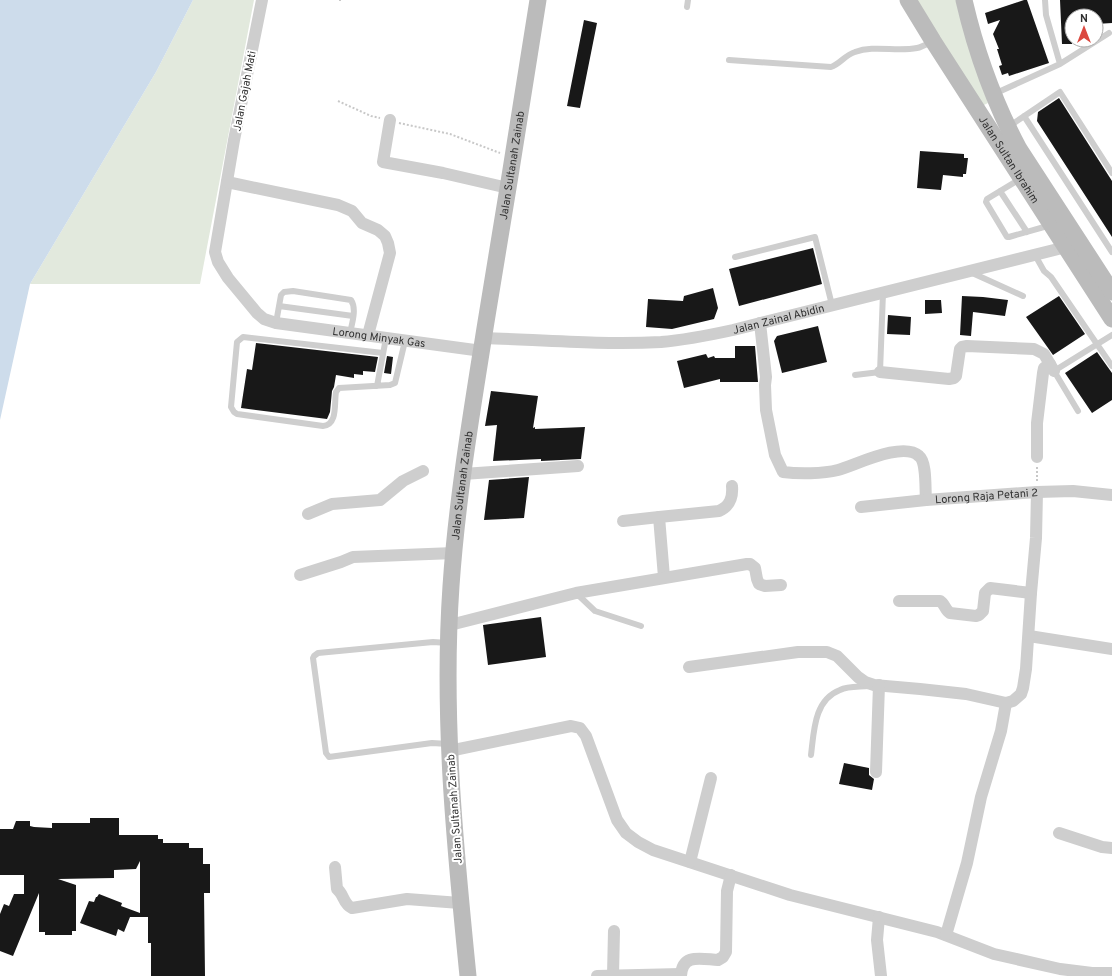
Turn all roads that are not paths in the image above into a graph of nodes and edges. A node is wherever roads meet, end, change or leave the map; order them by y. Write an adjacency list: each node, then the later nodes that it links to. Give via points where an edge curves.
1 (262, 0): 17 (street, Jalan Gajah Mati)
2 (538, 0): 18 (main road, Jalan Sultanah Zainab)
3 (897, 0): 8 (main road)
4 (908, 0): 8 (main road, Jalan Sultan Ibrahim)
5 (1045, 0): 10 (lane, via 1046,15)
6 (966, 1): 11 (main road, Jalan Sultan Ibrahim)
7 (1109, 33): 10 (lane)
8 (932, 39): 9 (lane, via 918,48 855,52 831,67); 16 (main road, Jalan Sultan Ibrahim)
9 (729, 60)
10 (1060, 64): 11 (lane)
11 (993, 94): 14 (main road, Jalan Sultan Ibrahim)
12 (1024, 116): 14 (lane); 15 (lane, via 1060,92); 23 (lane)
13 (390, 120): 18 (street, via 382,162)
14 (1008, 127): 27 (main road, Jalan Sultan Ibrahim, via 1019,149)
15 (1112, 173)
16 (1022, 178): 19 (lane); 20 (main road, Jalan Sultan Ibrahim)
17 (227, 182): 34 (street, Jalan Gajah Mati, via 216,252 218,262 257,313 264,319); 38 (street, via 338,205 352,211 362,223 386,236 390,253)
18 (508, 188): 42 (main road, Jalan Sultanah Zainab)
19 (1000, 191): 21 (lane); 21 (lane, via 986,202 1006,237)
20 (1052, 224): 21 (lane); 22 (main road, Jalan Sultan Ibrahim)
21 (1027, 232)
22 (1066, 247): 24 (street, Jalan Zainal Abidin); 33 (main road, Jalan Sultan Ibrahim)
23 (1112, 252)
24 (1035, 255): 26 (street, Jalan Zainal Abidin); 41 (lane)
25 (735, 257): 30 (lane, via 815,237)
26 (969, 271): 28 (street, Jalan Zainal Abidin); 29 (lane)
27 (1112, 292)
28 (883, 293): 30 (street, Jalan Zainal Abidin); 46 (lane)
29 (1023, 296)
30 (832, 305): 35 (street, Jalan Zainal Abidin)
31 (279, 306): 32 (lane); 32 (lane, via 281,295 287,291 351,300); 34 (lane)
32 (353, 316): 36 (lane)
33 (1112, 319)
34 (276, 323): 36 (street, Lorong Minyak Gas)
35 (760, 323): 42 (street, Jalan Zainal Abidin, via 699,337 662,342); 57 (street, via 766,377 766,410 775,455 783,472 797,474 837,471 883,455 912,451 920,456 924,465)
36 (350, 333): 38 (street, Lorong Minyak Gas)
37 (1112, 335): 41 (lane)
38 (368, 336): 39 (street, Lorong Minyak Gas)
39 (386, 338): 40 (street, Lorong Minyak Gas); 43 (lane)
40 (405, 340): 42 (street, Lorong Minyak Gas); 48 (lane, via 395,382 390,386)
41 (1097, 344): 44 (lane); 45 (lane)
42 (483, 345): 53 (main road, Jalan Sultanah Zainab)
43 (383, 353): 48 (lane); 48 (lane, via 243,337 238,342 231,407 238,414 325,426 330,423 335,412 337,390)
44 (1112, 366)
45 (1052, 368): 46 (street, via 1044,354 1034,349 967,346 960,349 954,378); 49 (lane); 50 (street, via 1044,368 1043,373 1037,423)
46 (880, 372): 47 (lane)
47 (855, 375)
48 (377, 386)
49 (1078, 411)
50 (1037, 457)
51 (578, 466): 53 (street)
52 (423, 471): 59 (street, via 403,482 380,500 332,504)
53 (463, 474): 62 (main road, Jalan Sultanah Zainab)
54 (732, 486): 60 (street, via 729,504 719,511)
55 (1037, 492): 56 (street, Lorong Raja Petani 2, via 1073,491); 57 (street, Lorong Raja Petani 2); 67 (street)
56 (1112, 495)
57 (926, 500): 58 (street, Lorong Raja Petani 2)
58 (861, 506)
59 (308, 514)
60 (659, 517): 61 (street); 64 (street)
61 (624, 521)
62 (454, 553): 63 (street, via 353,556); 69 (main road, Jalan Sultanah Zainab)
63 (300, 575)
64 (664, 577): 65 (street, via 750,564 755,568 760,584); 66 (street)
65 (781, 585)
66 (576, 593): 69 (street); 70 (lane, via 595,611)
67 (1031, 594): 68 (street, via 990,588 985,593 982,614 976,616 947,612 940,602); 71 (street)
68 (899, 601)
69 (450, 625): 72 (main road, Jalan Sultanah Zainab)
70 (641, 626)
71 (1029, 636): 73 (street); 76 (street, via 1023,688 1018,698)
72 (449, 644): 77 (main road, Jalan Sultanah Zainab); 77 (lane, via 433,642 318,653 314,656 326,753 329,756 432,743)
73 (1112, 649)
74 (689, 667): 75 (street, via 798,652 827,652 837,656 865,682)
75 (877, 685): 76 (street, via 966,694); 78 (lane, via 842,689 830,695 821,706); 79 (street)
76 (1006, 702): 89 (street, via 1001,731 981,797 967,864)
77 (449, 747): 83 (street, via 571,726 580,728 586,736 617,820 626,833 653,850); 86 (main road, Jalan Sultanah Zainab)
78 (811, 755)
79 (876, 772)
80 (711, 778): 83 (street)
81 (1059, 833): 82 (street)
82 (1112, 848)
83 (690, 862): 85 (street)
84 (335, 867): 86 (street, via 337,889 352,908 407,899)
85 (730, 875): 87 (street, via 790,895); 92 (street, via 727,891 726,952 718,960 686,961)
86 (460, 903): 93 (main road, Jalan Sultanah Zainab)
87 (879, 917): 89 (street); 95 (street, via 877,940)
88 (614, 931): 91 (street)
89 (946, 935): 90 (street, via 1006,957 1060,969)
90 (1112, 973)
91 (613, 975): 92 (street); 94 (street)
92 (681, 975)
93 (468, 976)
94 (597, 976)
95 (881, 976)

